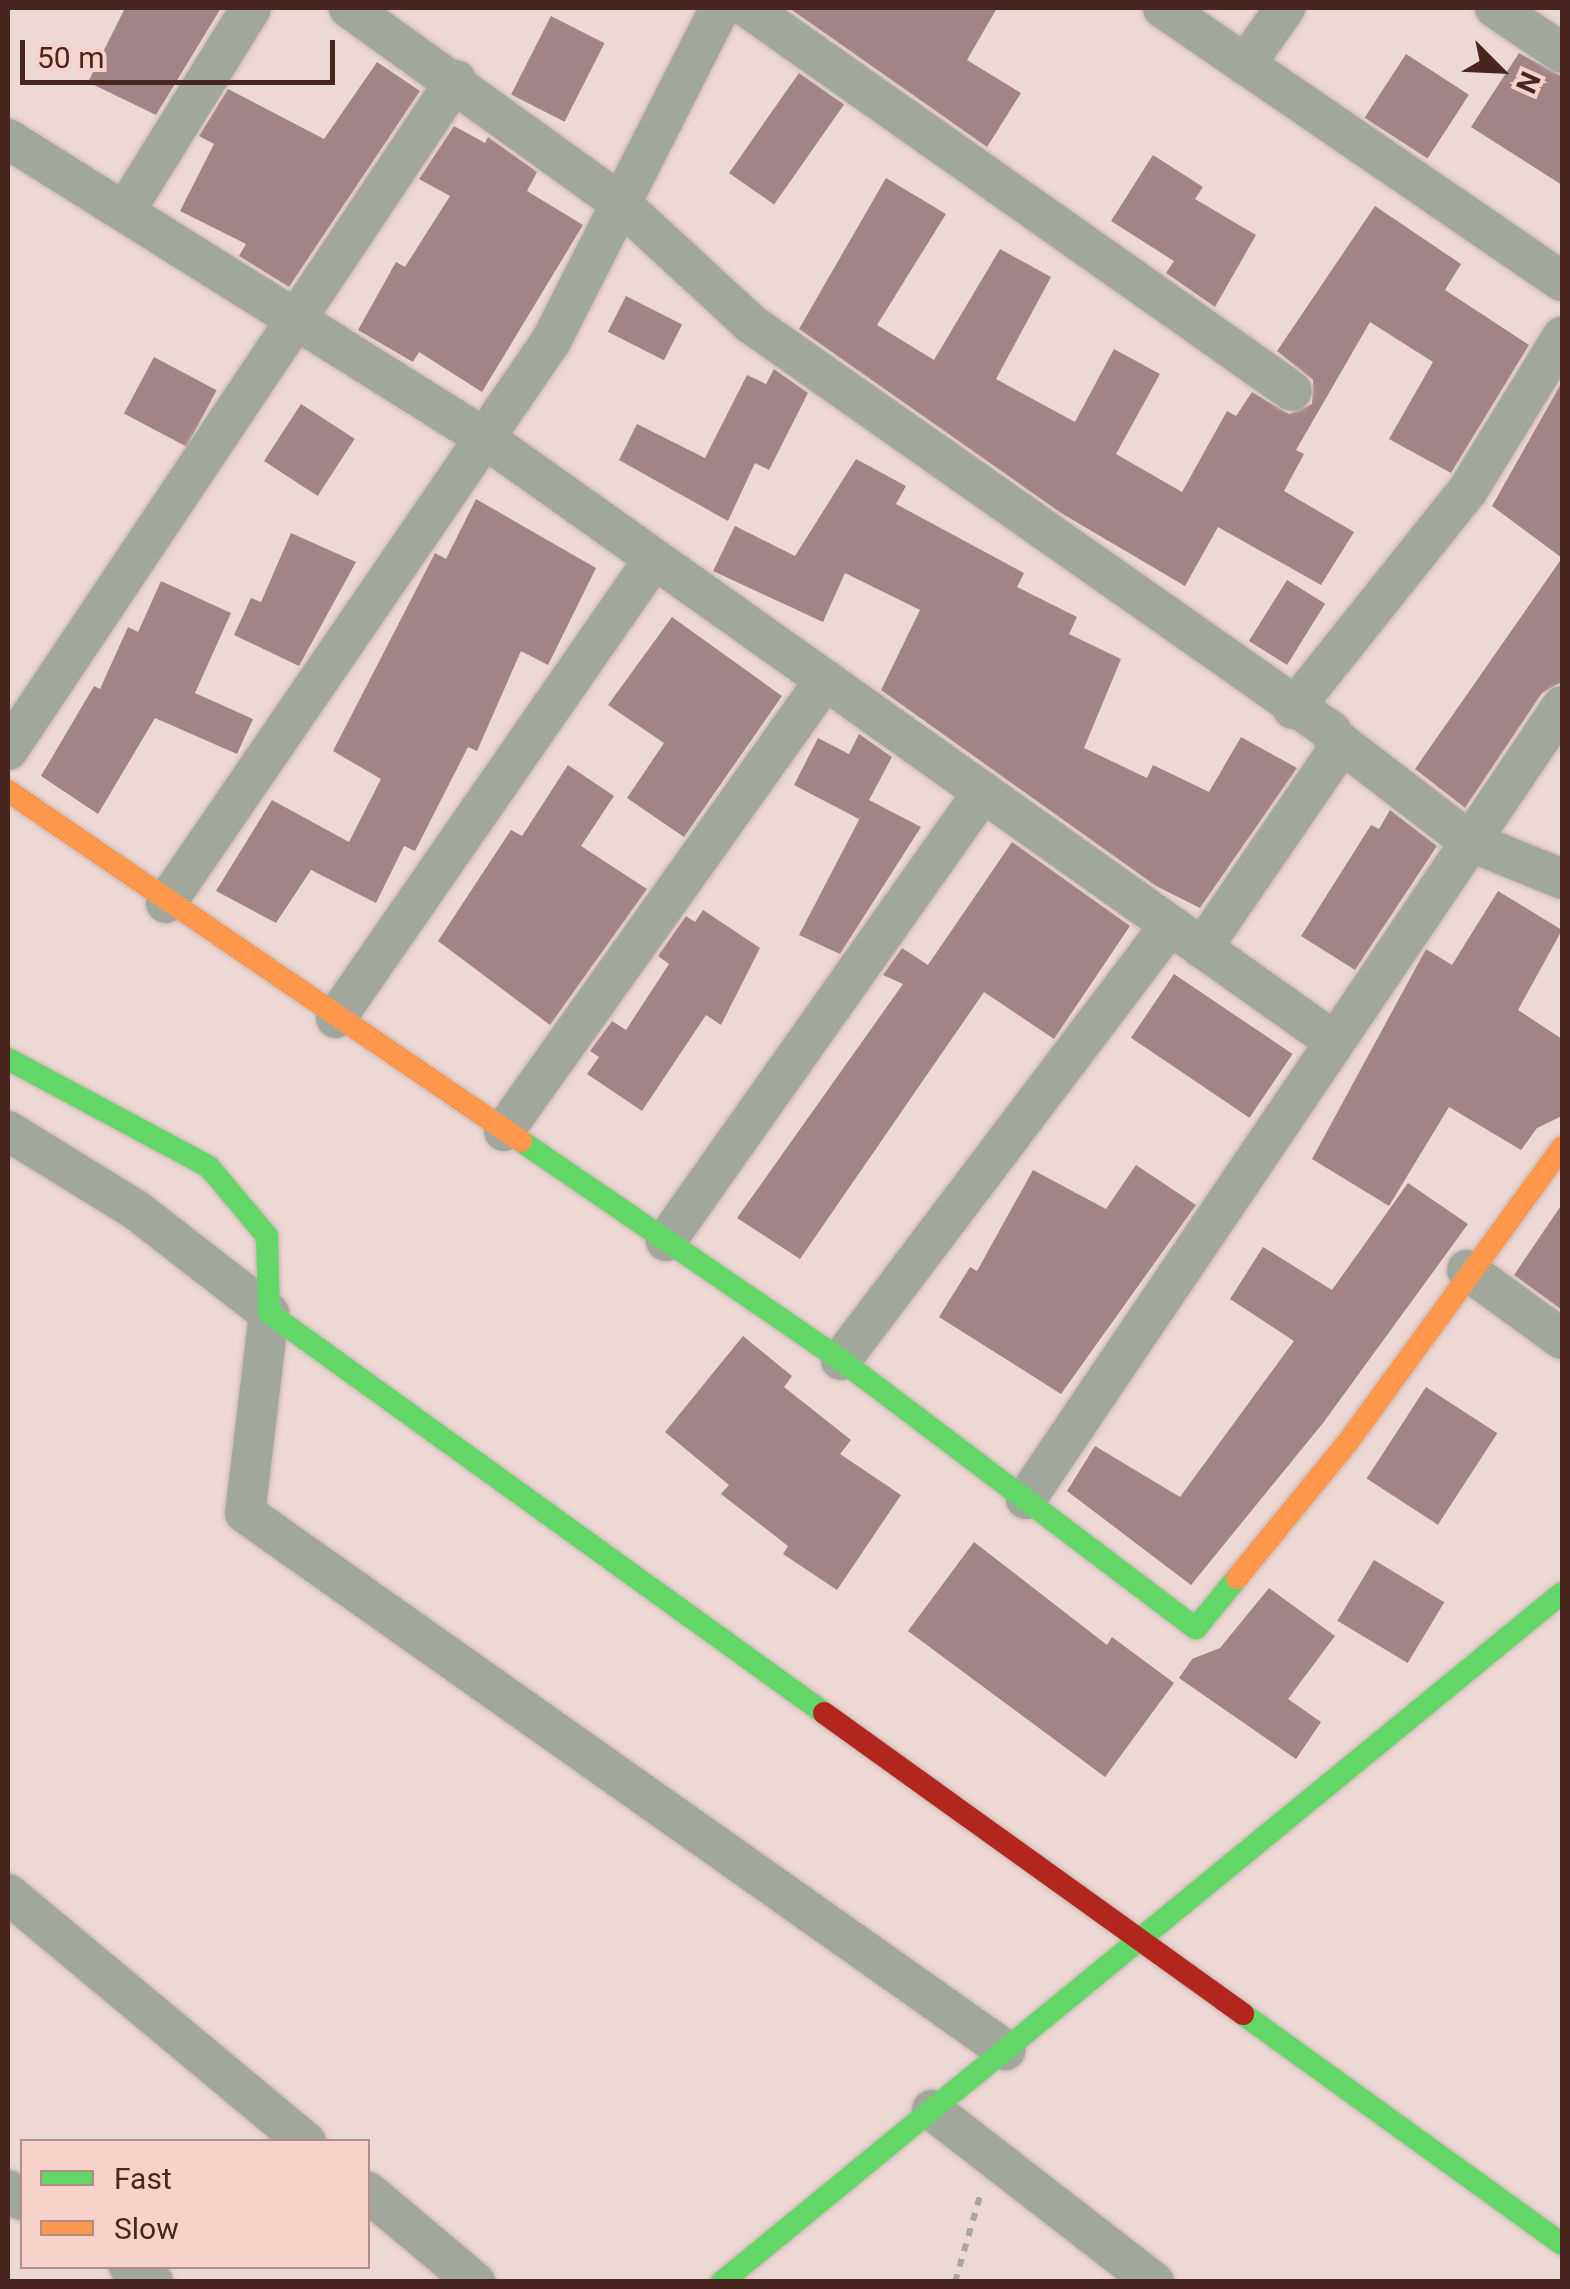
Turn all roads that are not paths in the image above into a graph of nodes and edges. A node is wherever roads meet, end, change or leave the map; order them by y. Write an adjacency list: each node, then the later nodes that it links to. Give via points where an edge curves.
1 (250, 8): 13 (street)
2 (720, 8): 12 (street)
3 (748, 8): 17 (street)
4 (1163, 8): 9 (street)
5 (1285, 8): 9 (street)
6 (1494, 8): 8 (street)
7 (369, 13): 10 (street)
8 (1562, 54)
9 (1245, 65): 14 (street)
10 (456, 80): 12 (street); 15 (street)
11 (8, 138): 13 (street)
12 (619, 202): 18 (street, via 550,341); 22 (street, via 750,324)
13 (127, 208): 15 (street)
14 (1562, 281)
15 (298, 327): 18 (street); 24 (street)
16 (1562, 338): 22 (street, via 1468,490)
17 (1292, 390)
18 (483, 438): 19 (street); 29 (street)
19 (654, 559): 20 (street); 32 (street)
20 (824, 680): 26 (street); 36 (street)
21 (1562, 706): 27 (street)
22 (1293, 709): 23 (street)
23 (1336, 739): 27 (street); 31 (street, via 1337,750)
24 (8, 750)
25 (8, 791): 29 (street)
26 (983, 792): 30 (street); 38 (street)
27 (1469, 841): 28 (street); 33 (street)
28 (1562, 879)
29 (166, 903): 32 (street)
30 (1170, 924): 31 (street); 42 (street)
31 (1202, 948): 33 (street)
32 (336, 1018): 36 (street)
33 (1332, 1040): 43 (street)
34 (8, 1059): 40 (street, via 210,1168 267,1236)
35 (8, 1131): 40 (street, via 136,1210)
36 (504, 1131): 38 (street)
37 (1562, 1147): 39 (street)
38 (666, 1242): 42 (street)
39 (1467, 1270): 41 (street); 43 (street, via 1348,1442 1196,1628)
40 (269, 1313): 46 (street); 47 (street, via 244,1513)
41 (1562, 1339)
42 (841, 1360): 43 (street)
43 (1026, 1499)
44 (1562, 1593): 46 (street)
45 (8, 1894): 49 (street)
46 (1136, 1943): 47 (street); 51 (street)
47 (1005, 2050): 48 (street)
48 (932, 2110): 53 (street); 54 (street)
49 (302, 2139)
50 (370, 2194): 52 (street)
51 (1562, 2244)
52 (475, 2282)
53 (722, 2282)
54 (1154, 2282)

